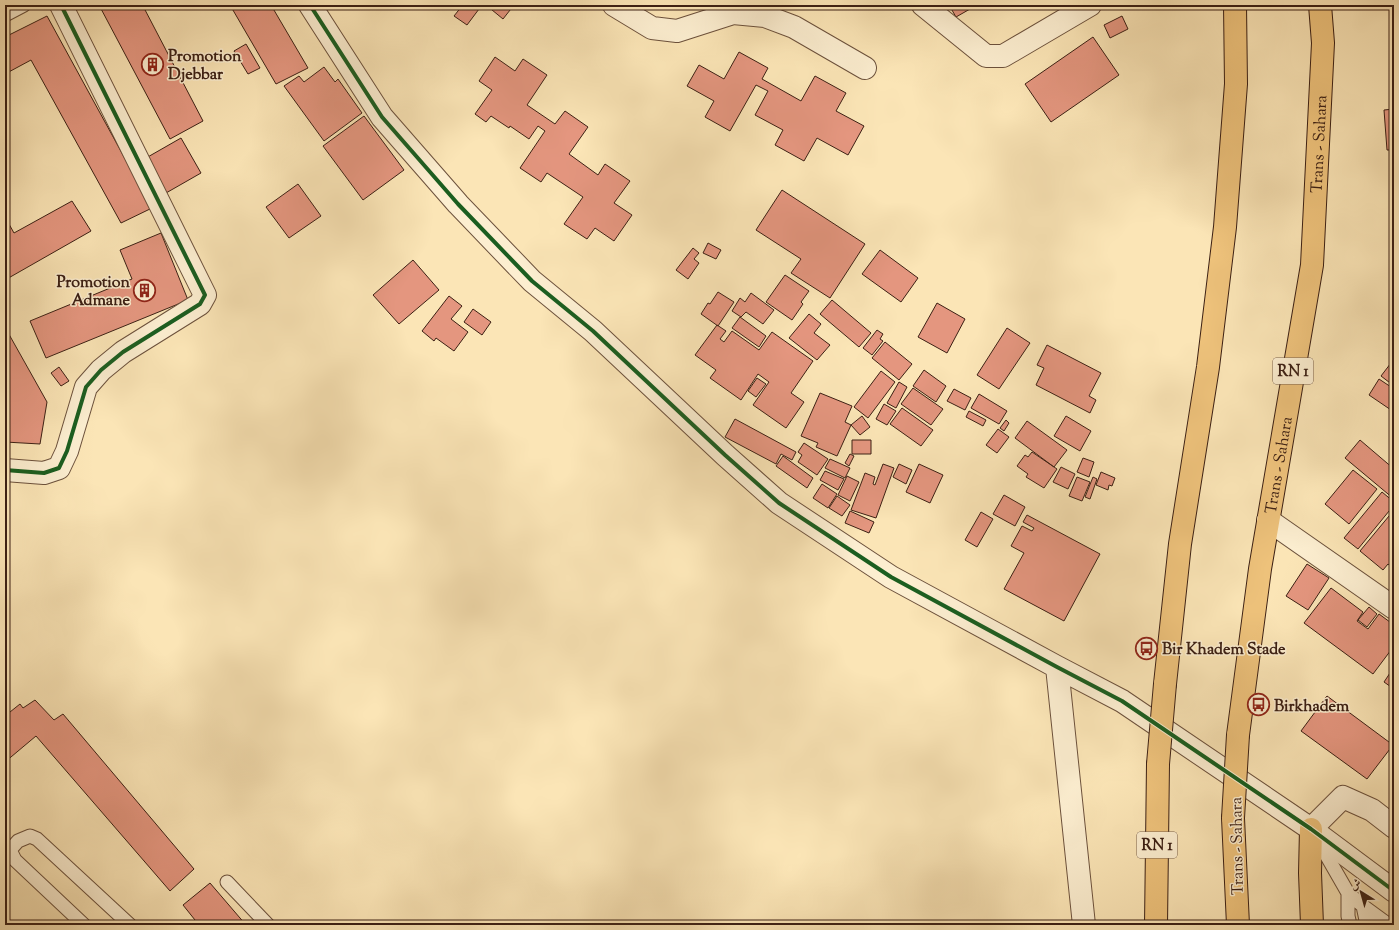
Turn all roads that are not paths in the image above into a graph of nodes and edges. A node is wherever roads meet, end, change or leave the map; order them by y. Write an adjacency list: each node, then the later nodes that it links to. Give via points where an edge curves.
1 (24, 5): 9 (lane)
2 (61, 5): 11 (street, via 205,295 200,304 123,352 100,370 86,387 67,451 59,468 44,473)
3 (310, 5): 14 (street, via 382,117 458,204 532,281 593,331 730,460 779,503 891,577)
4 (614, 5): 10 (street, via 652,28 678,31 733,13 765,16 794,27)
5 (923, 5): 6 (street, via 986,56 1003,56)
6 (1090, 5)
7 (1235, 5): 25 (highway, RN 1, bridge, via 1236,84 1225,227 1208,367 1180,544 1158,764)
8 (1320, 5): 12 (highway, Trans - Sahara / RN 1, via 1323,43 1312,265)
9 (5, 15)
10 (865, 68)
11 (5, 470)
12 (1268, 520): 13 (street); 26 (highway, Trans - Sahara / RN 1, bridge, via 1238,734 1233,818)
13 (1394, 608)
14 (1056, 667): 16 (street, via 1122,701); 24 (street)
15 (1394, 827): 16 (street, via 1372,810 1343,796)
16 (1311, 829): 18 (street); 19 (lane); 27 (highway)
17 (227, 882): 23 (lane)
18 (1394, 891)
19 (1348, 893): 20 (lane); 28 (lane)
20 (1363, 906): 29 (lane); 30 (lane)
21 (84, 925): 22 (lane, via 15,860 10,850 18,841 30,836 37,839)
22 (130, 925)
23 (268, 925)
24 (1084, 925)
25 (1156, 925)
26 (1238, 925)
27 (1312, 925)
28 (1350, 925)
29 (1366, 925)
30 (1389, 925)

